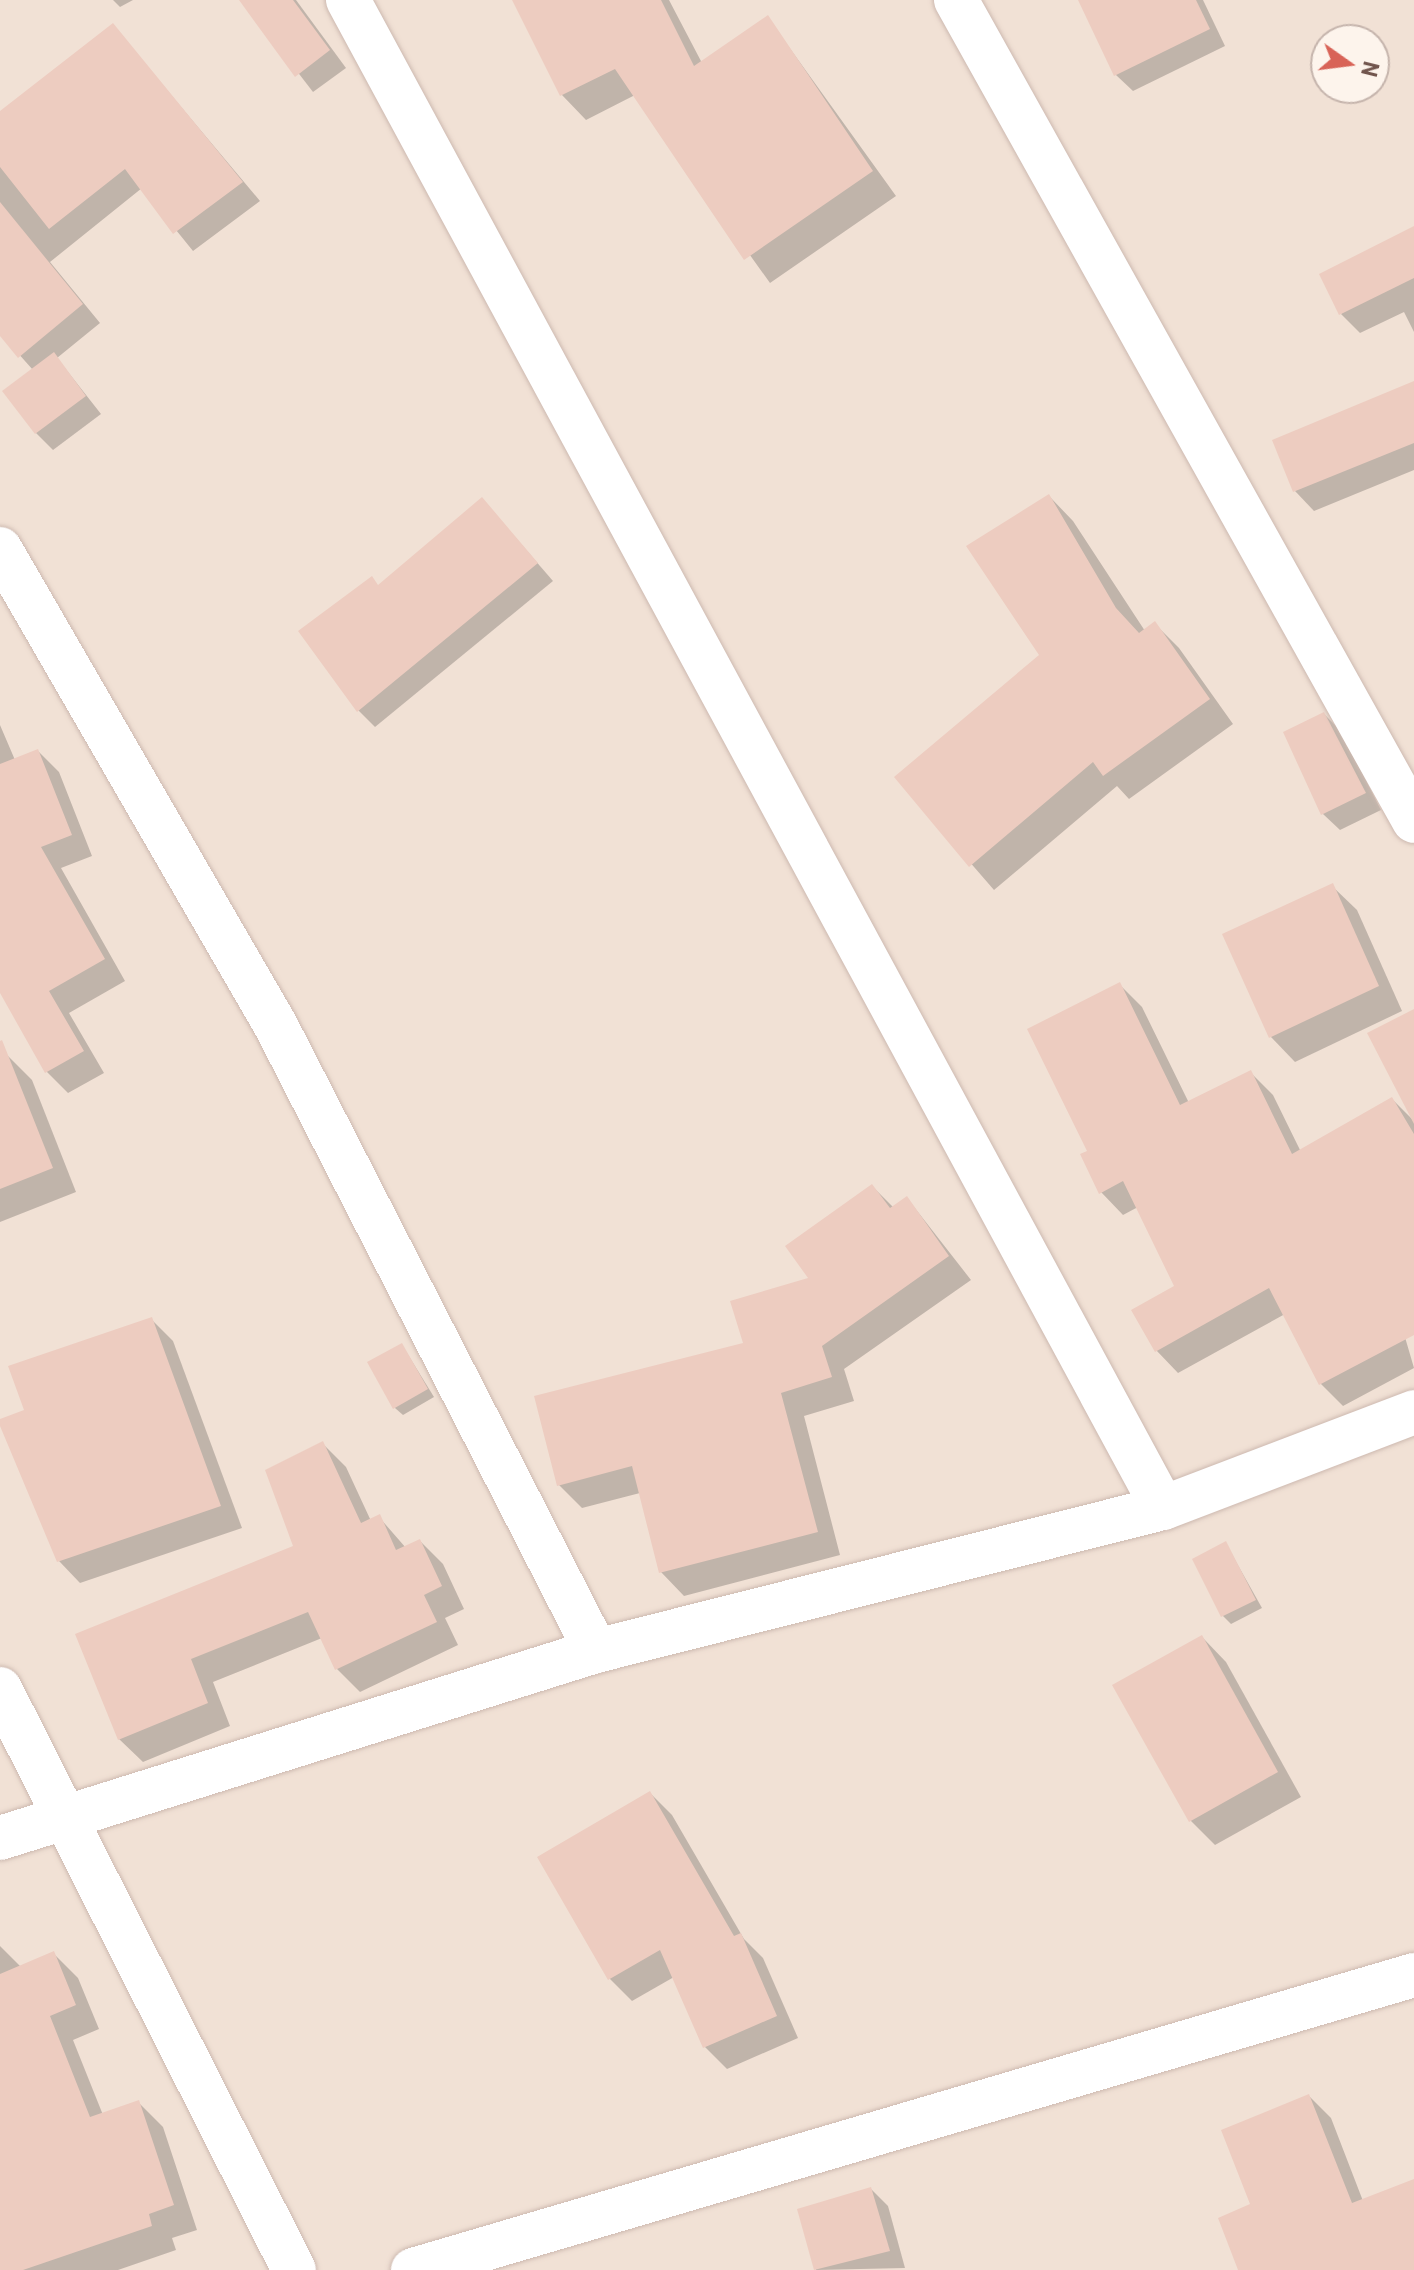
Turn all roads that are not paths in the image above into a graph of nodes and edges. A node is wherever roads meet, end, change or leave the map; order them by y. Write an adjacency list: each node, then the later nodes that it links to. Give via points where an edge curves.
1 (348, 0): 6 (street)
2 (956, 0): 4 (street)
3 (0, 549): 7 (street, via 276,1026)
4 (1414, 821)
5 (1414, 1412): 6 (street)
6 (1163, 1508): 7 (street)
7 (596, 1651): 9 (street)
8 (0, 1689): 9 (street)
9 (65, 1823): 10 (street); 12 (street)
10 (0, 1838)
11 (1414, 1975): 13 (street)
12 (294, 2270)
13 (413, 2270)

